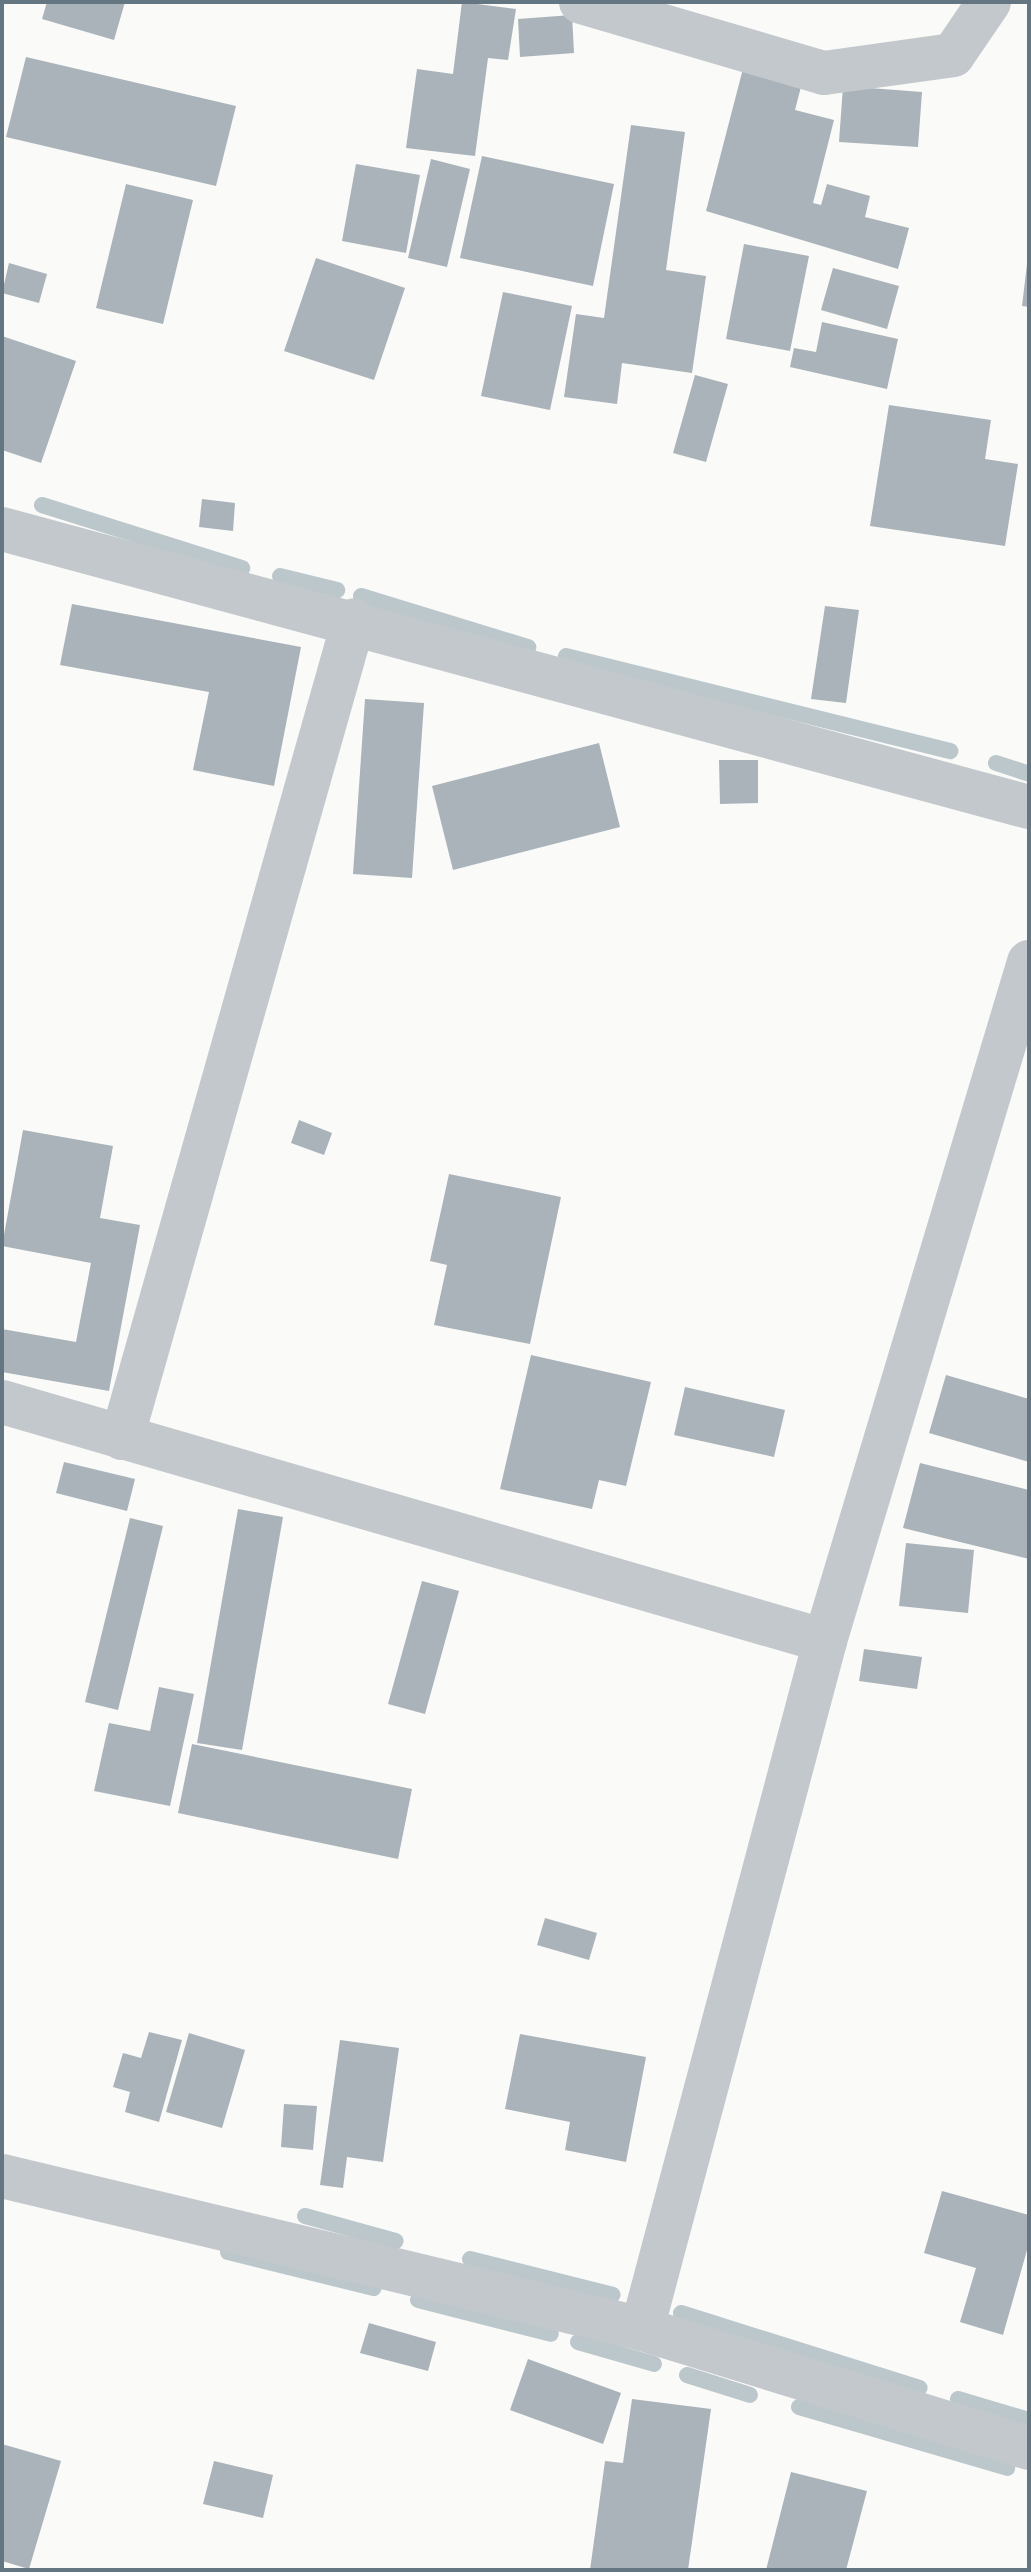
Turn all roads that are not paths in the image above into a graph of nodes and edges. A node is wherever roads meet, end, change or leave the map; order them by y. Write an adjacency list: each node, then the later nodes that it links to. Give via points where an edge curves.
1 (581, 2): 2 (street, via 824,73 953,55)
2 (989, 2)
3 (2, 529): 4 (street)
4 (354, 620): 5 (street); 8 (street)
5 (1029, 807)
6 (1029, 962): 9 (street)
7 (2, 1402): 8 (street)
8 (122, 1438): 9 (street)
9 (825, 1641): 11 (street)
10 (2, 2176): 11 (street)
11 (642, 2329): 12 (street)
12 (1029, 2448)

